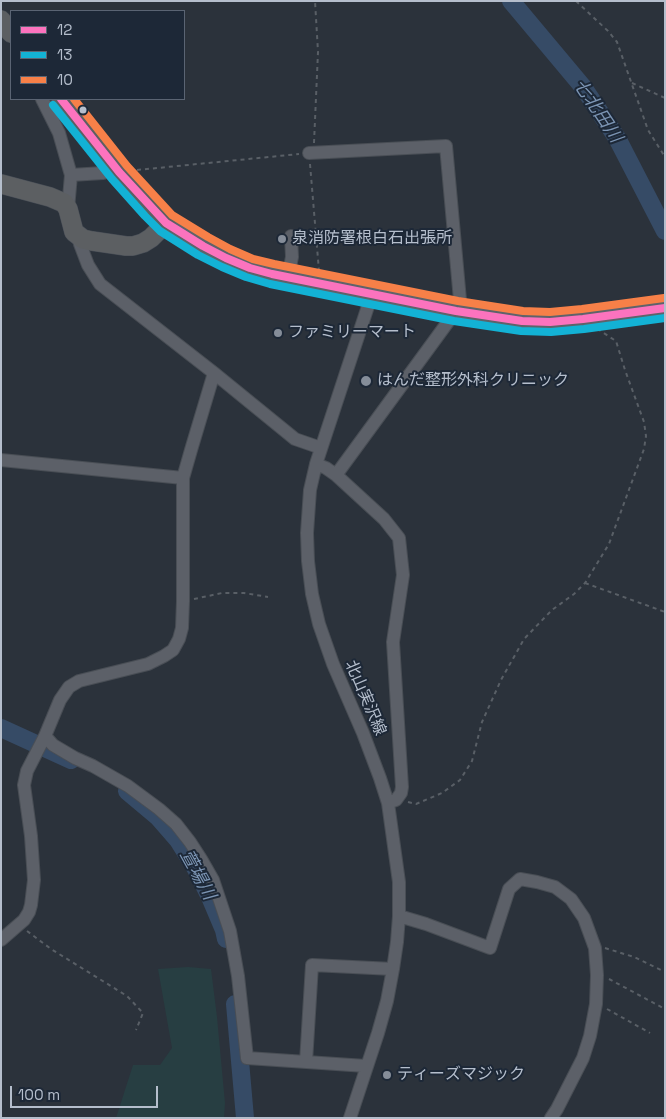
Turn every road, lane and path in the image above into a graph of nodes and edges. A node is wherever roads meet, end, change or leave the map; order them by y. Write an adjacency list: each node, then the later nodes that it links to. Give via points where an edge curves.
1 (576, 1): 4 (path, via 617,42)
2 (1, 20): 3 (highway)
3 (10, 32)
4 (632, 83): 5 (path); 9 (path, via 648,130)
5 (665, 98)
6 (42, 100): 11 (street, via 59,133)
7 (62, 100): 12 (highway)
8 (309, 153): 12 (path, via 135,171); 21 (street, via 446,146)
9 (665, 157)
10 (103, 174): 11 (street)
11 (71, 175): 14 (street)
12 (126, 180): 15 (highway)
13 (1, 184): 14 (highway, via 58,200)
14 (68, 209): 16 (highway)
15 (166, 223): 16 (highway, via 151,238 133,246); 18 (main road, via 226,258 250,268)
16 (78, 236): 23 (street, via 88,265 100,284)
17 (291, 236): 18 (street, via 292,257)
18 (288, 277): 19 (main road)
19 (372, 294): 21 (main road); 24 (street, 北山実沢線)
20 (665, 308): 22 (main road)
21 (458, 311): 22 (main road, via 522,321); 27 (street)
22 (583, 319): 29 (path, via 616,341 646,436 609,544)
23 (214, 373): 24 (street, via 295,439); 28 (street)
24 (321, 448): 26 (street, 北山実沢線)
25 (1, 460): 28 (street)
26 (316, 464): 27 (street); 34 (street, 北山実沢線, via 310,490 307,533 312,594 332,664 380,778)
27 (336, 475): 34 (street, via 384,519 399,538 403,575 393,642 402,787)
28 (183, 478): 31 (street)
29 (584, 583): 32 (path); 34 (path, via 524,639 501,680 482,722 472,761 460,780 442,793 416,804)
30 (268, 597): 31 (path, via 222,593)
31 (183, 601): 33 (street, via 182,628 173,650 148,664 79,681 69,687)
32 (665, 612)
33 (43, 738): 36 (street, via 24,785 34,880 29,912); 46 (street, via 128,786 176,824 213,880 230,931 247,1058)
34 (393, 801): 35 (street, 北山実沢線)
35 (399, 916): 38 (street, via 490,948 509,889 520,879 555,887 571,899 584,918); 39 (street, 北山実沢線)
36 (19, 925): 37 (street); 44 (path, via 127,996 143,1014)
37 (1, 940)
38 (595, 948): 40 (path, via 608,948); 41 (street)
39 (393, 969): 46 (street, via 312,965); 47 (street, 北山実沢線, via 387,1001)
40 (665, 972)
41 (597, 975): 42 (street); 43 (path)
42 (596, 1004): 45 (path); 49 (street, via 582,1058)
43 (665, 1009)
44 (136, 1030)
45 (650, 1033)
46 (306, 1062): 47 (street)
47 (366, 1066): 48 (street, 北山実沢線)
48 (350, 1118)
49 (551, 1118)

